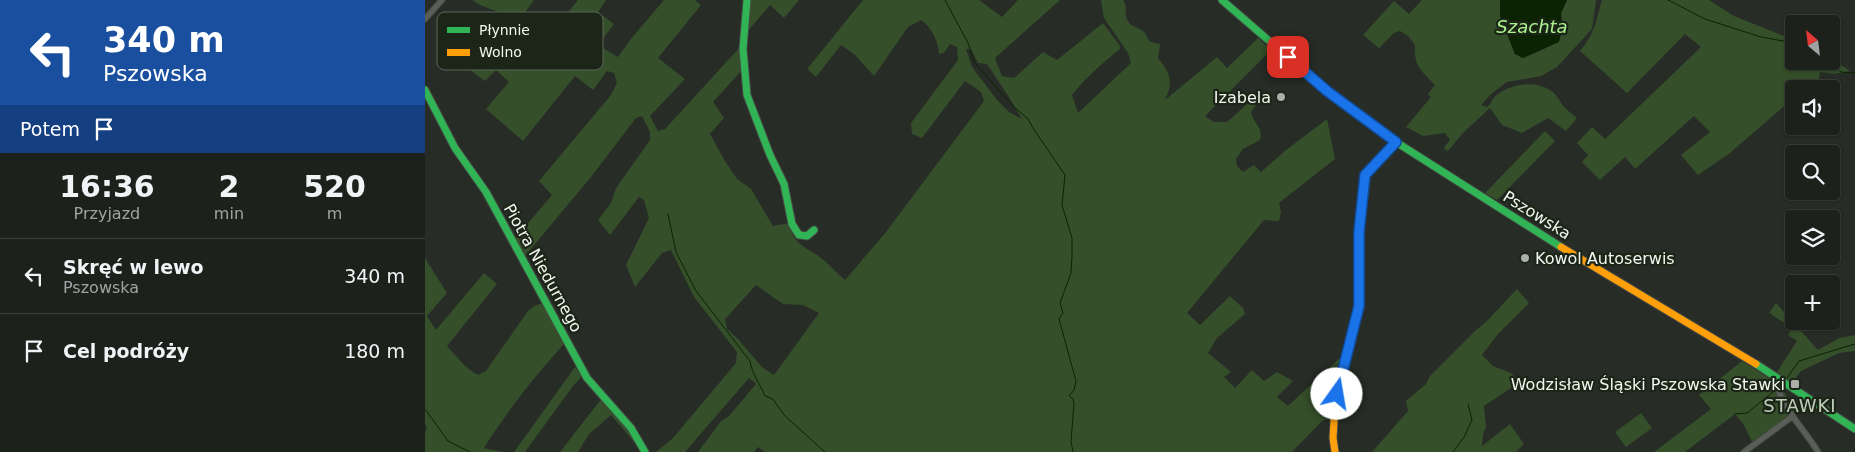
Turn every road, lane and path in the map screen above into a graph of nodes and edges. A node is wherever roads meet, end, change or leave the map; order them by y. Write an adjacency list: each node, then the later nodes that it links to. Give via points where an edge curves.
1 (442, 0): 4 (street)
2 (747, 0): 7 (street, via 743,49 747,95 784,184 793,224 799,235 807,236)
3 (1222, 0): 6 (street, Pszowska, via 1327,91)
4 (425, 20)
5 (425, 90): 11 (street, Piotra Niedurnego, via 455,148 505,227 587,378 631,428)
6 (1396, 142): 8 (street, Pszowska); 12 (street, via 1365,175 1359,232 1359,306 1335,405)
7 (814, 230)
8 (1775, 377): 9 (street, via 1779,392); 10 (street, Pszowska)
9 (1793, 416): 13 (street); 14 (street)
10 (1855, 430)
11 (645, 452)
12 (1335, 452)
13 (1744, 452)
14 (1818, 452)

